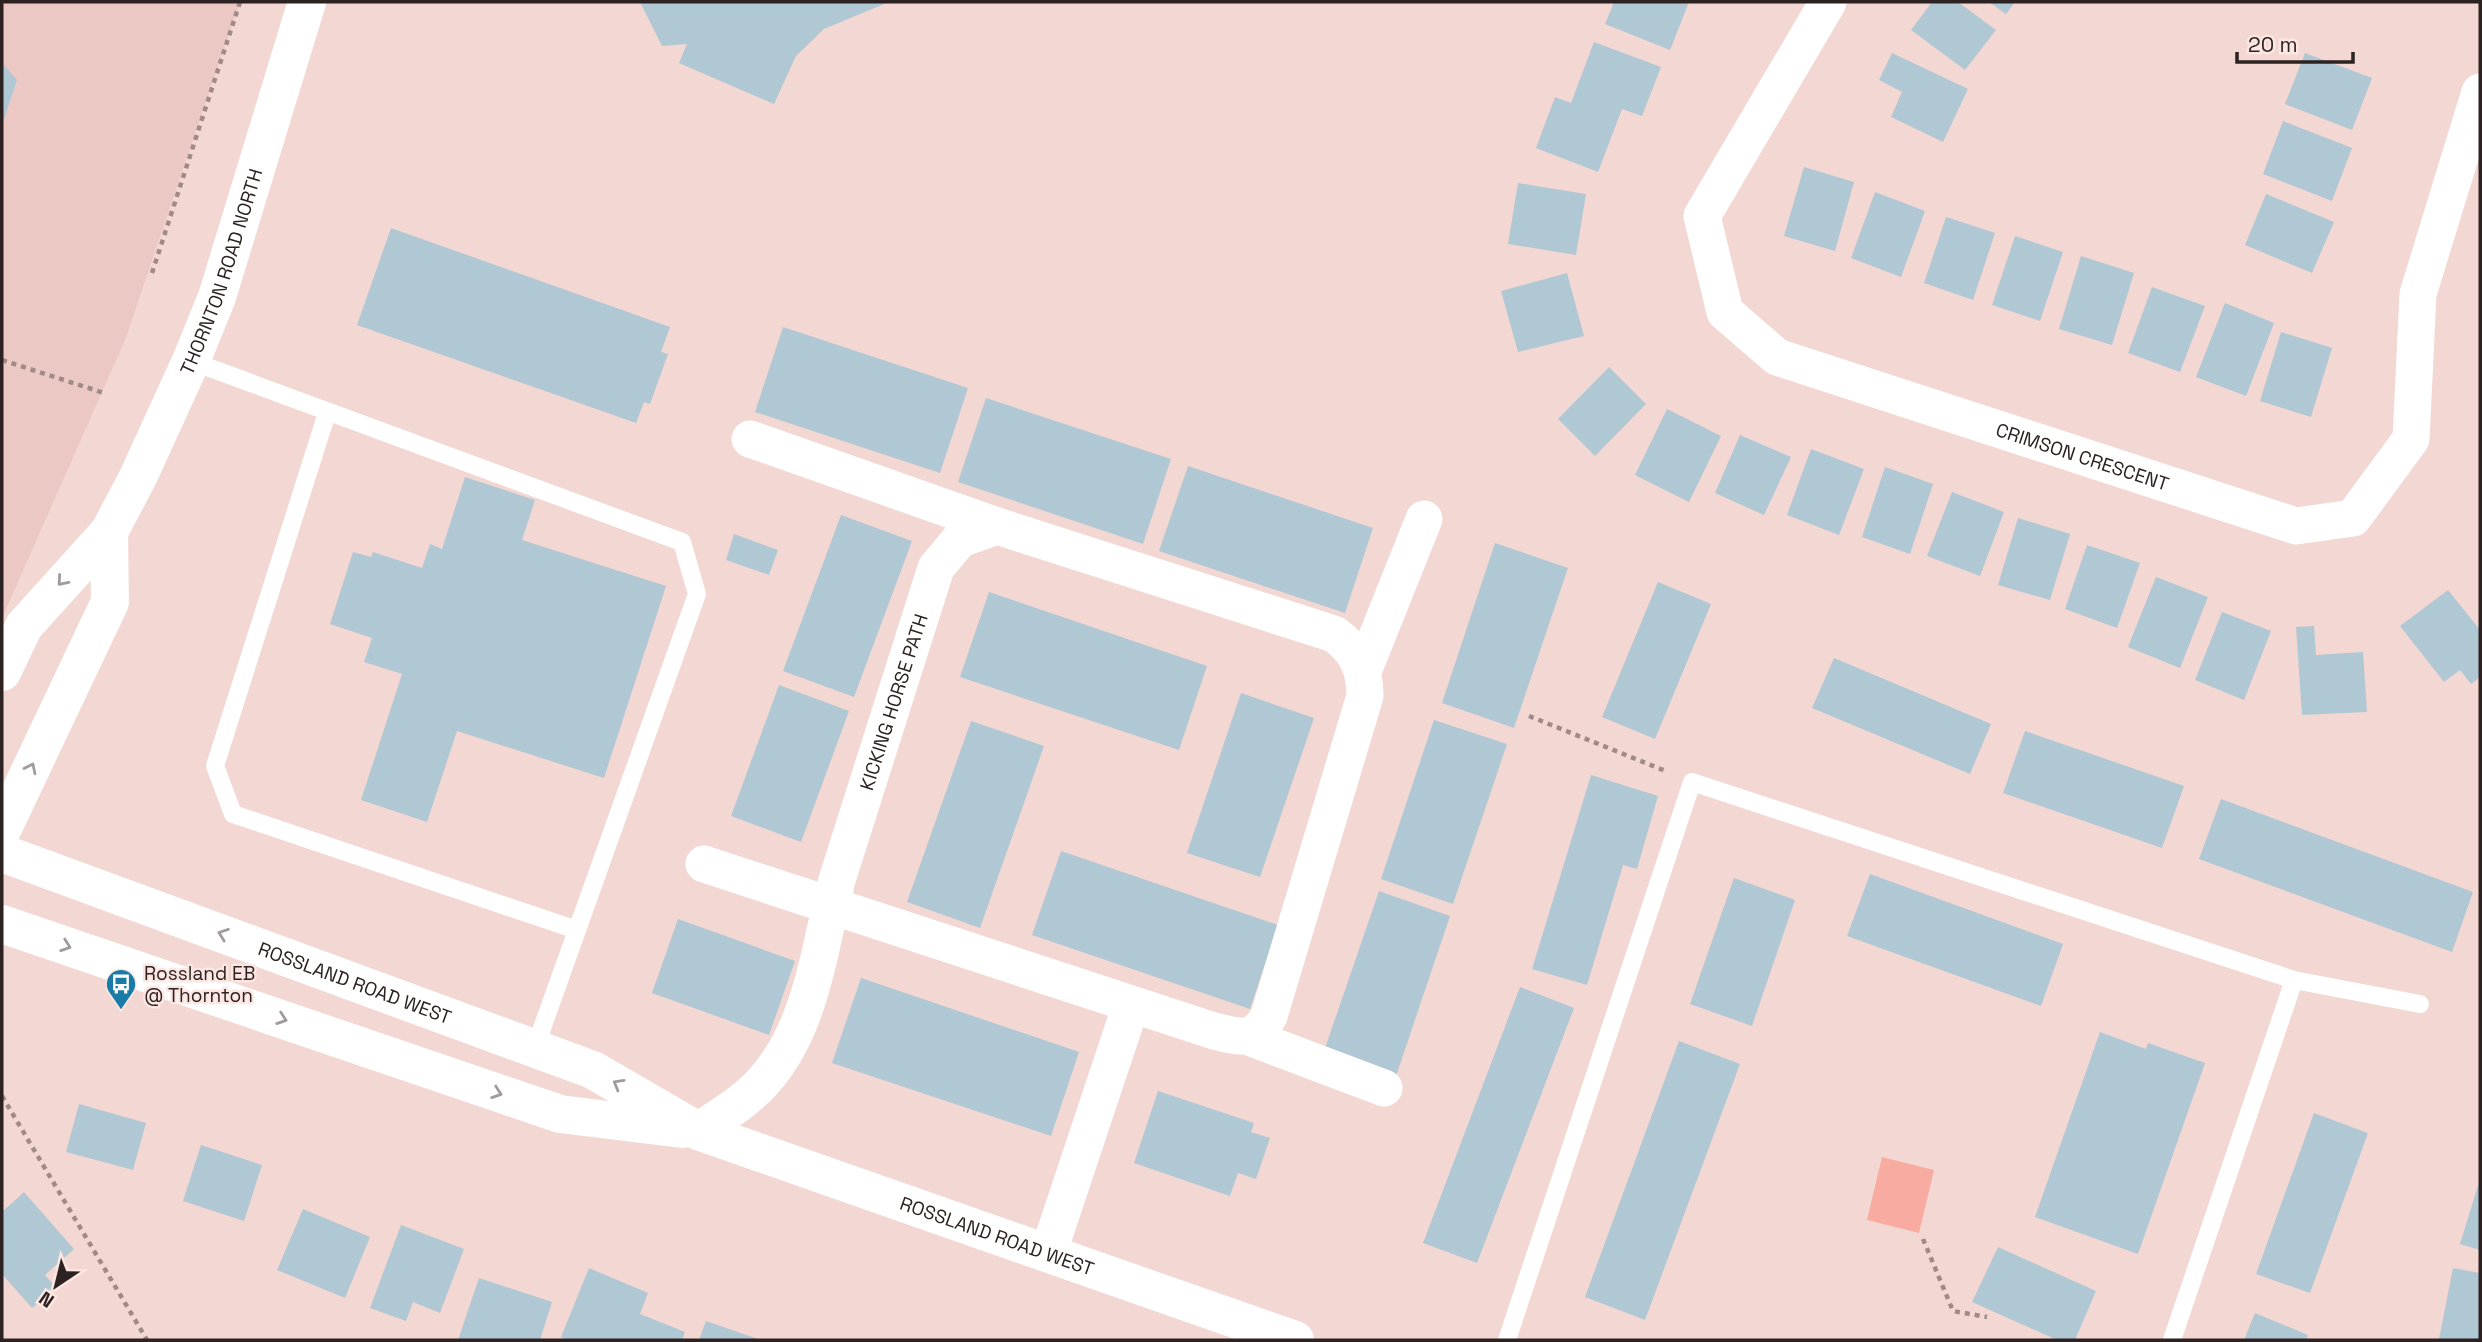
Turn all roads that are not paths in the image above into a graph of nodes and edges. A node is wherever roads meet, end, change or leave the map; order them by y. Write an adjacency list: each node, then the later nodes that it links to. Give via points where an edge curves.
1 (307, 2): 4 (main road, THORNTON ROAD NORTH, via 217,297)
2 (1828, 2): 3 (street, CRIMSON CRESCENT, via 1702,216 1725,312 1777,357 2296,526 2353,518 2411,439 2418,294)
3 (2480, 92)
4 (191, 361): 5 (lane); 9 (main road, THORNTON ROAD NORTH)
5 (327, 413): 17 (lane, via 215,766 233,814); 17 (lane, via 682,542 697,594)
6 (750, 439): 8 (street)
7 (1424, 519): 10 (street)
8 (997, 526): 10 (street, via 1334,635); 15 (street, KICKING HORSE PATH, via 960,539 936,568 836,883)
9 (109, 532): 11 (main road, THORNTON ROAD NORTH, one-way to 11, via 24,626); 12 (main road, THORNTON ROAD NORTH, one-way to 9, via 110,602)
10 (1364, 669): 21 (street, via 1365,696 1269,1016 1260,1031)
11 (2, 672)
12 (2, 830)
13 (2, 853): 22 (main road, ROSSLAND ROAD WEST, one-way to 13)
14 (704, 864): 15 (street)
15 (834, 908): 19 (street); 24 (street, KICKING HORSE PATH, via 821,964 782,1056 748,1097)
16 (2, 924): 24 (main road, ROSSLAND ROAD WEST, one-way to 24, via 560,1114)
17 (577, 930): 22 (lane)
18 (2294, 980): 20 (lane); 27 (lane, via 1692,782); 28 (lane)
19 (1131, 1004): 21 (street, via 1214,1031); 25 (street)
20 (2420, 1004)
21 (1249, 1037): 23 (street)
22 (535, 1048): 24 (main road, ROSSLAND ROAD WEST, one-way to 22, via 593,1070)
23 (1384, 1088)
24 (698, 1131): 25 (main road, ROSSLAND ROAD WEST)
25 (1048, 1254): 26 (main road, ROSSLAND ROAD WEST)
26 (1295, 1340)
27 (1507, 1340)
28 (2172, 1340)

